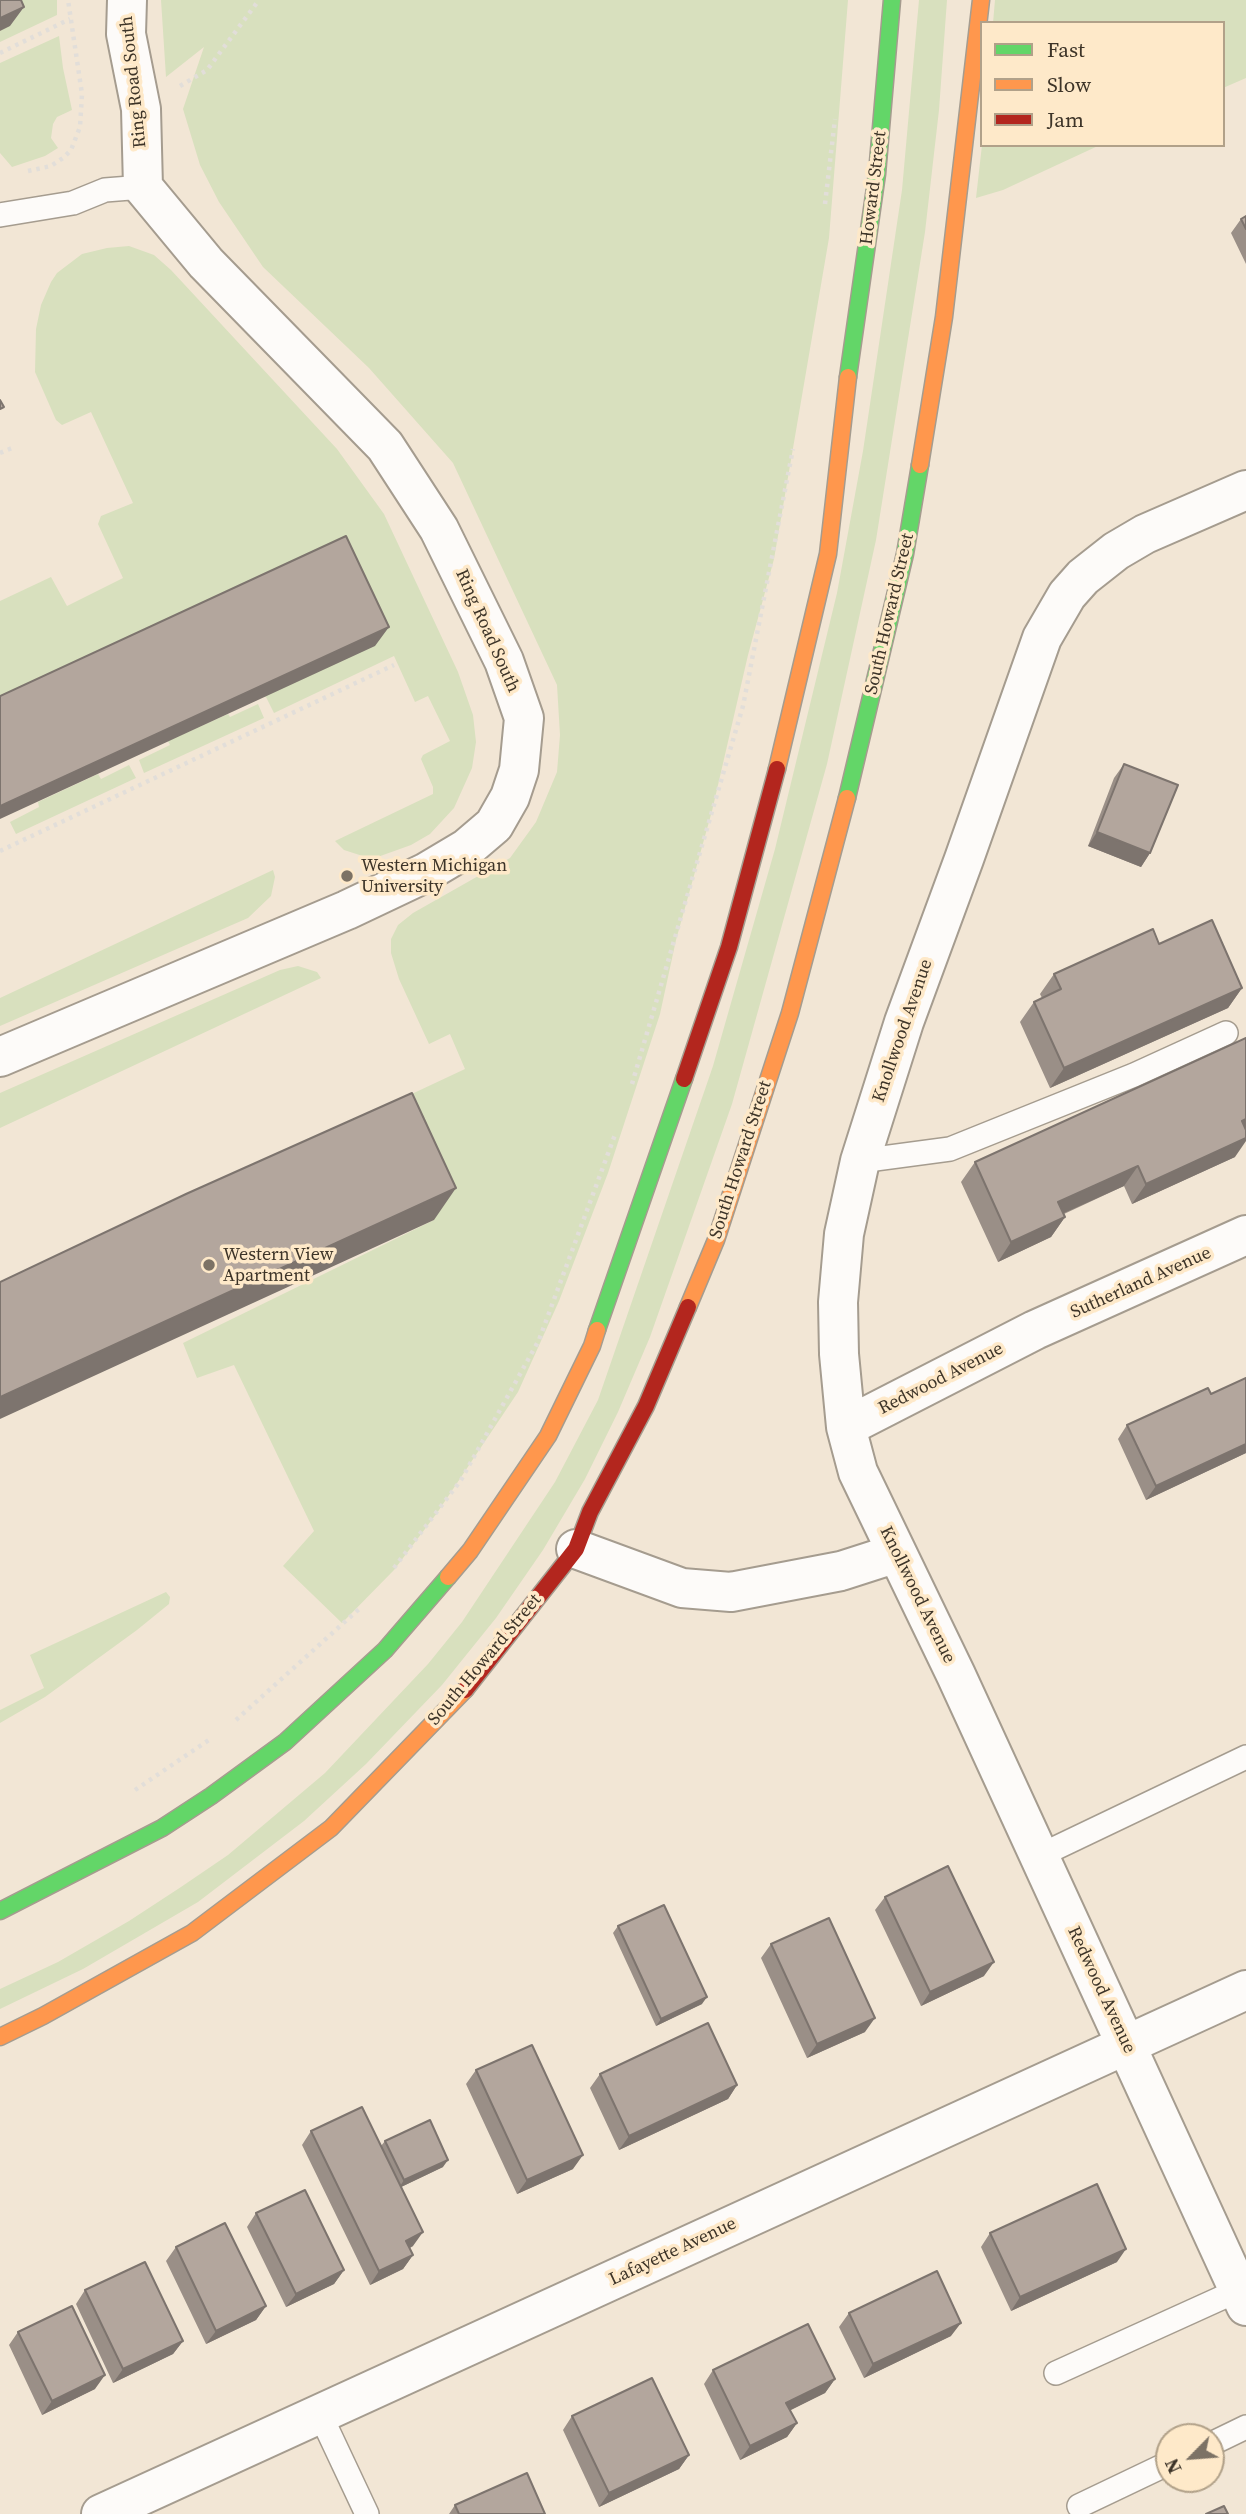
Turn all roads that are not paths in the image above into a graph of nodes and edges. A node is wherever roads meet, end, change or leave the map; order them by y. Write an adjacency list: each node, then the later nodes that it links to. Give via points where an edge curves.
1 (127, 0): 4 (street, Ring Road South, via 126,34 141,109)
2 (892, 0): 18 (street, Howard Street, via 877,174 828,554 793,708 729,947 592,1346 548,1436 470,1551 385,1650 285,1742 211,1796 162,1828)
3 (981, 0): 13 (street, South Howard Street, via 944,317 905,554 851,784 790,1013 716,1240 646,1406 590,1512)
4 (143, 187): 5 (lane, via 105,190 73,203); 8 (street, Ring Road South, via 206,263 385,446 439,529 504,661 524,718 519,770 494,825 425,873)
5 (0, 215)
6 (1246, 490): 9 (street, Knollwood Avenue, via 1116,551 1075,586 1042,638 904,1021)
7 (1226, 1033): 9 (lane, via 950,1149)
8 (0, 1057)
9 (860, 1161): 12 (street, Knollwood Avenue, via 844,1234 838,1301)
10 (1246, 1235): 11 (street, Sutherland Avenue)
11 (1035, 1330): 12 (street, Redwood Avenue)
12 (846, 1427): 14 (street, Knollwood Avenue, via 858,1472)
13 (576, 1549): 14 (street, via 682,1588 731,1592 842,1571); 20 (street, South Howard Street, via 461,1695 331,1828 192,1933)
14 (897, 1553): 15 (street, Knollwood Avenue)
15 (956, 1675): 17 (street, Redwood Avenue)
16 (1246, 1757): 17 (lane)
17 (1039, 1856): 21 (street, Redwood Avenue)
18 (0, 1912)
19 (1246, 1990): 21 (street, Lafayette Avenue)
20 (0, 2038)
21 (1126, 2045): 22 (street, Redwood Avenue); 24 (street, Lafayette Avenue)
22 (1242, 2298): 23 (lane)
23 (1056, 2373)
24 (320, 2414): 28 (street, Lafayette Avenue); 31 (lane)
25 (1246, 2427): 26 (lane)
26 (1225, 2437)
27 (1155, 2470): 29 (lane)
28 (141, 2505): 30 (street, Lafayette Avenue)
29 (1079, 2506)
30 (101, 2514)
31 (367, 2514)

